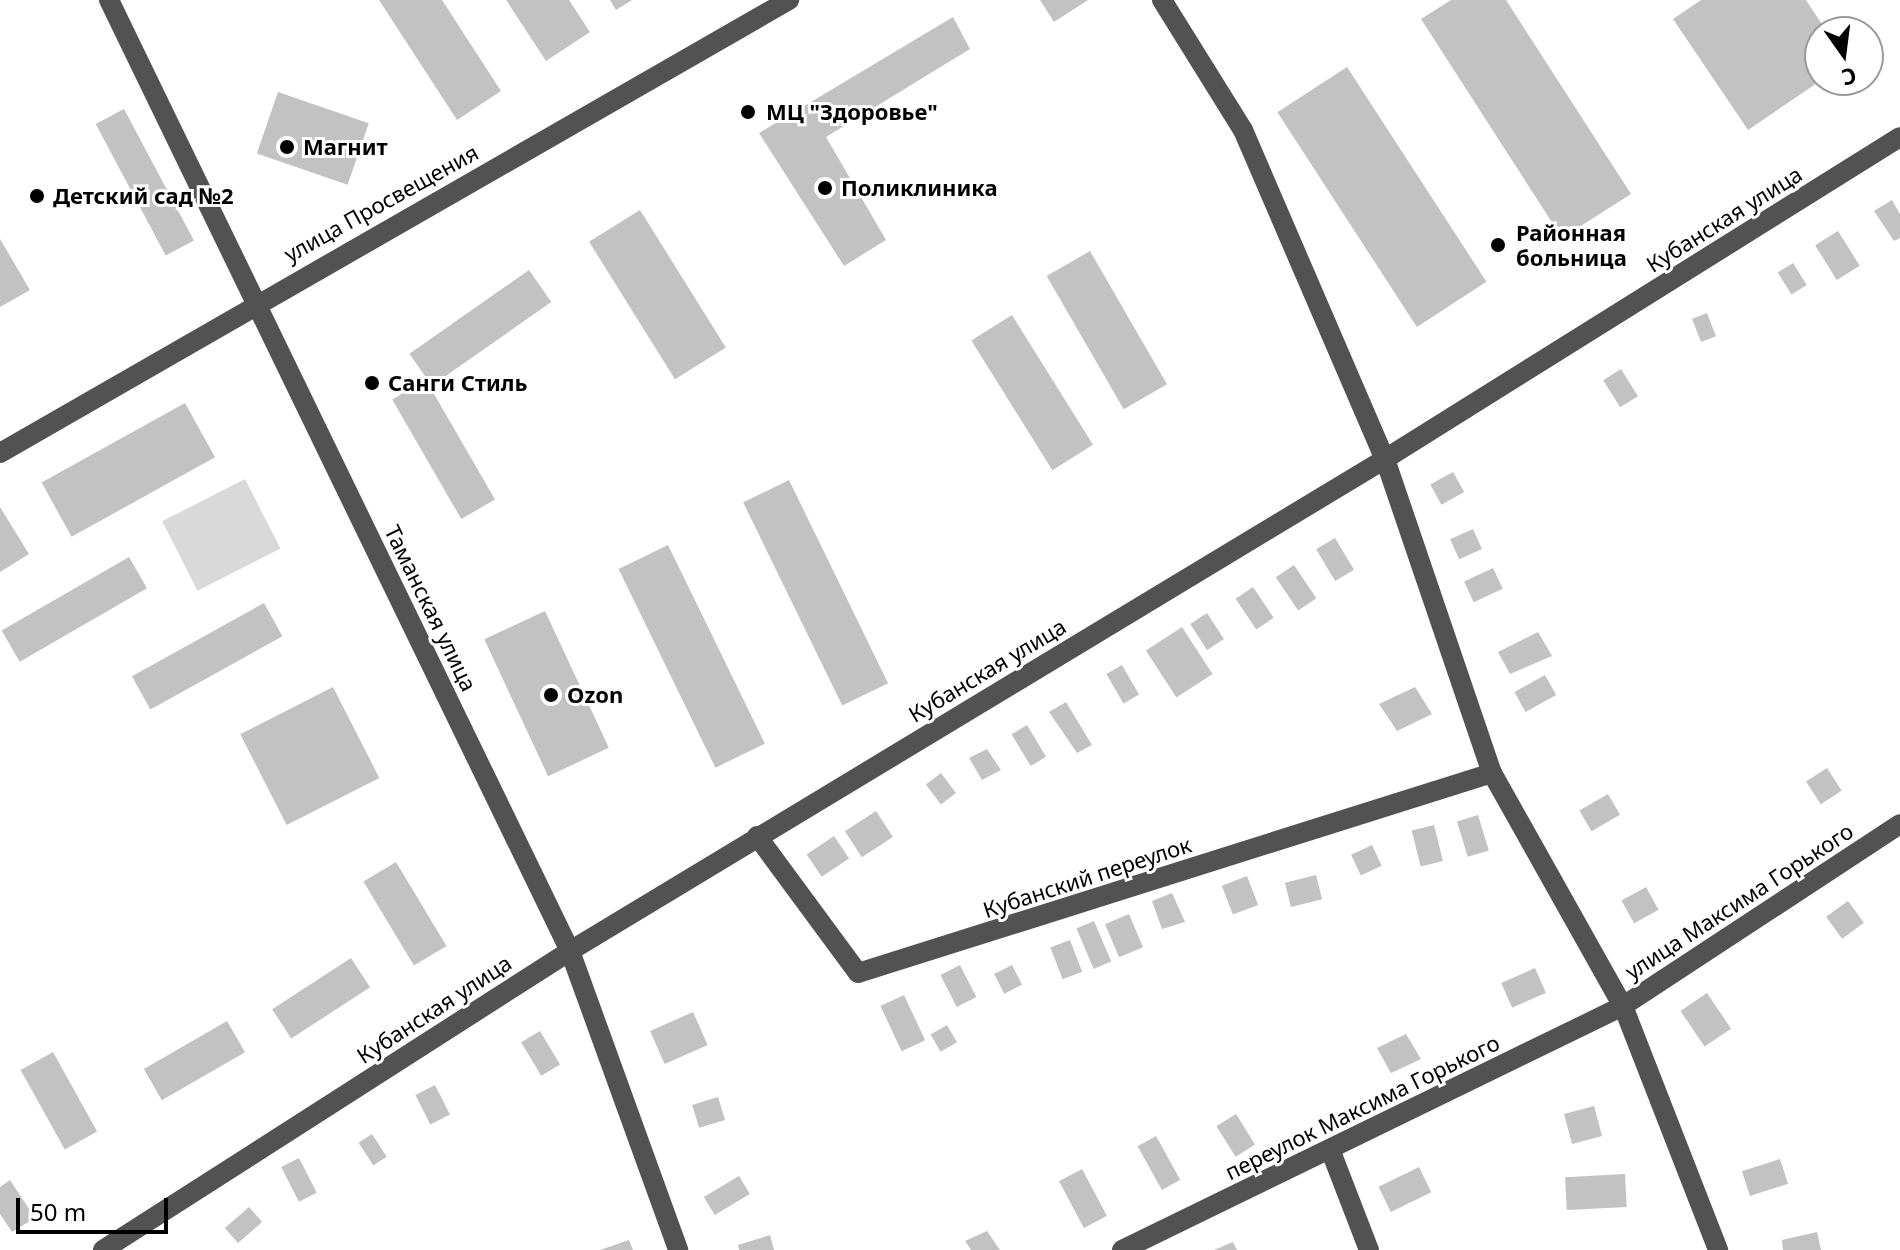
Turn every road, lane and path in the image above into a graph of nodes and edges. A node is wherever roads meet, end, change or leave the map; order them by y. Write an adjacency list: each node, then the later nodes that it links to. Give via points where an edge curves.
1 (109, 0): 5 (street, Таманская улица)
2 (789, 0): 5 (street, улица Просвещения)
3 (1162, 0): 7 (street, via 1243,130)
4 (1900, 137): 7 (street, Кубанская улица)
5 (256, 302): 6 (street, улица Просвещения); 11 (street, Таманская улица)
6 (0, 453)
7 (1385, 459): 8 (street); 10 (street, Кубанская улица)
8 (1492, 773): 10 (street, Кубанский переулок, via 858,973); 12 (street)
9 (1900, 824): 12 (street, улица Максима Горького)
10 (757, 836): 11 (street, Кубанская улица)
11 (570, 951): 14 (street, Кубанская улица); 15 (street, Таманская улица)
12 (1623, 1006): 13 (street, переулок Максима Горького); 18 (street, улица Максима Горького)
13 (1330, 1149): 16 (street, переулок Максима Горького); 17 (street)
14 (103, 1250)
15 (678, 1250)
16 (1122, 1250)
17 (1369, 1250)
18 (1718, 1250)

